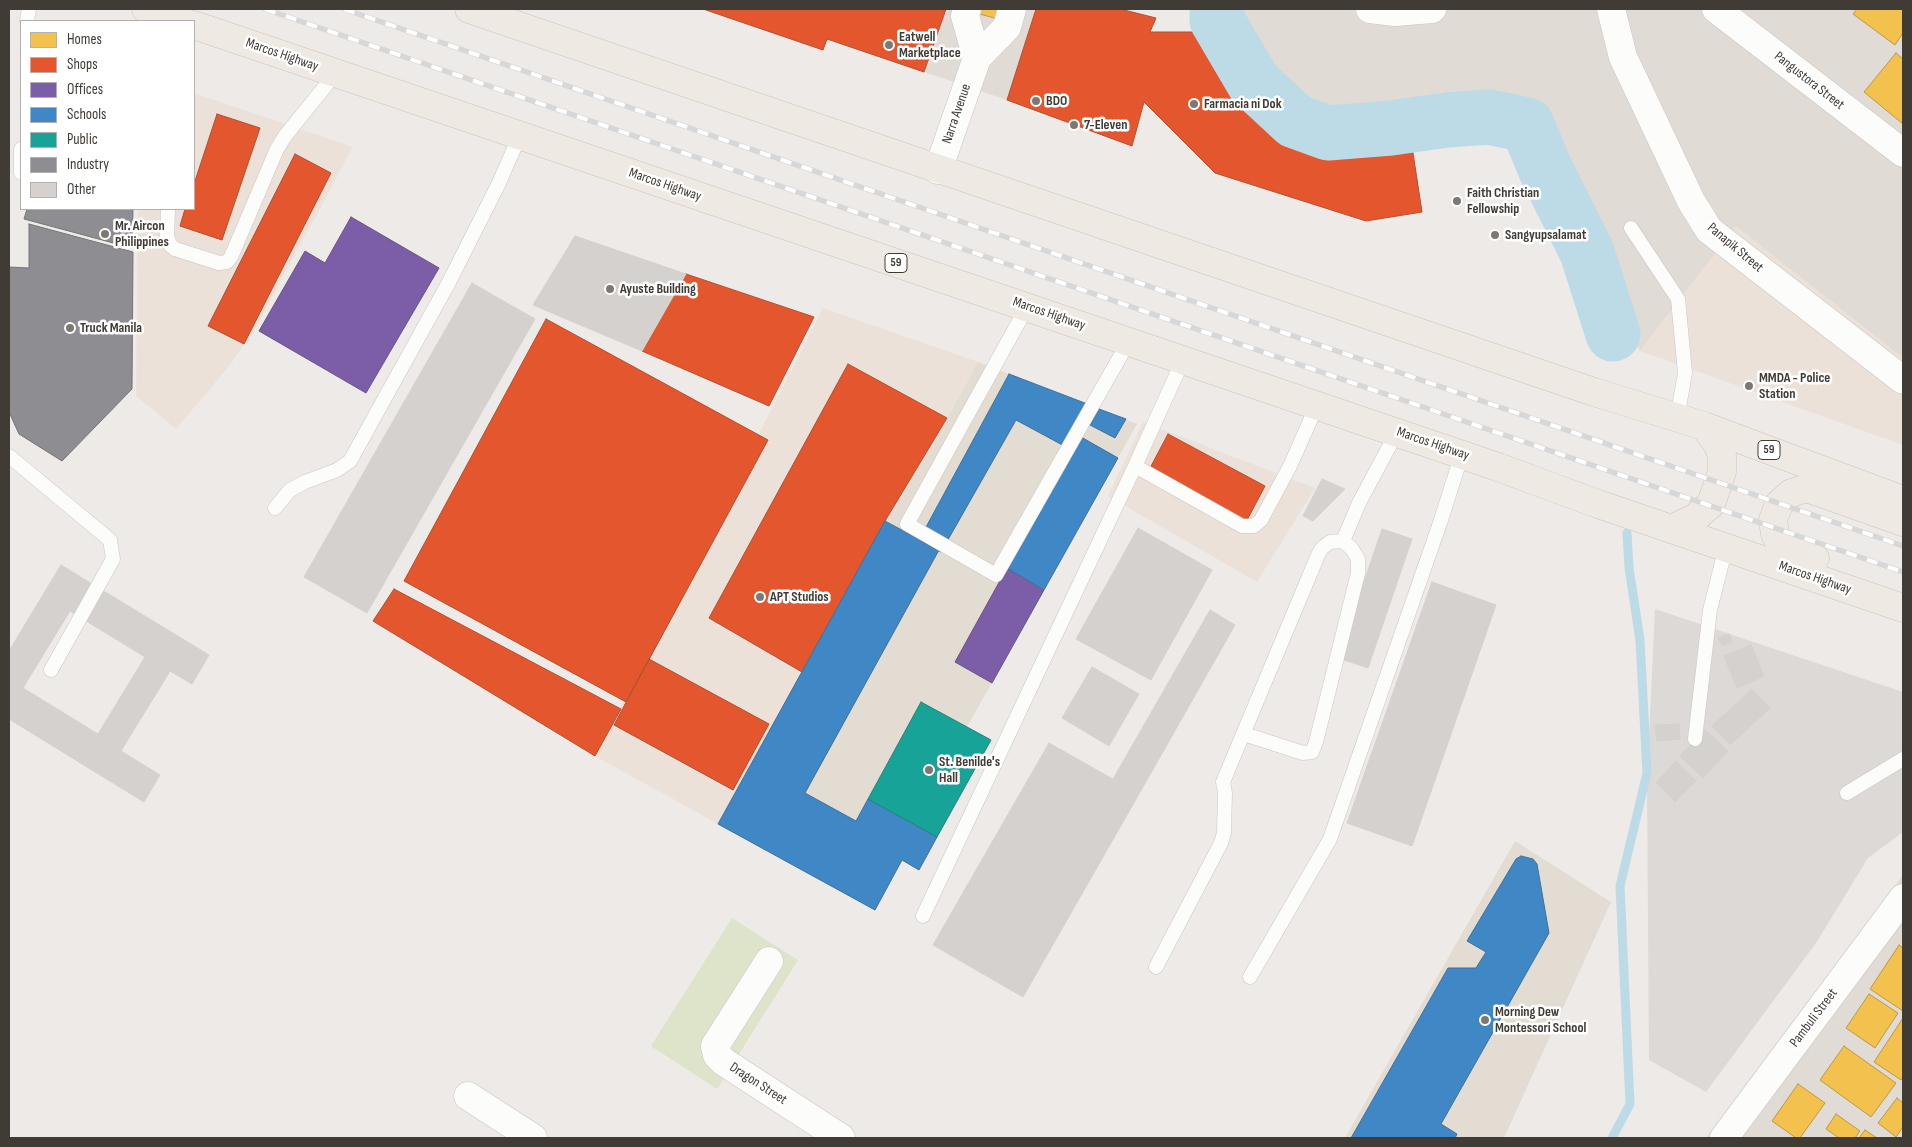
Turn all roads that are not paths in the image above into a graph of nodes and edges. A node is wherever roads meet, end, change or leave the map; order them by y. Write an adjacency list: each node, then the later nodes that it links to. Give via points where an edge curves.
1 (469, 9): 13 (main road, 59)
2 (967, 9): 9 (street, via 965,16)
3 (1012, 9): 9 (street, Narra Avenue, via 1007,27)
4 (1370, 9): 5 (street, via 1395,12)
5 (1432, 9)
6 (1611, 9): 19 (street, Panapik Street, via 1623,57 1691,201 1709,230)
7 (1716, 9): 12 (street, Pangustora Street)
8 (195, 25): 10 (main road, Marcos Highway / 59)
9 (977, 58): 13 (street, Narra Avenue)
10 (336, 73): 11 (main road, Marcos Highway / 59); 14 (lane, via 277,149 227,262 219,263 170,245)
11 (520, 135): 16 (main road, Marcos Highway / 59); 28 (lane, via 448,284 350,461 290,490)
12 (1903, 153)
13 (938, 170): 21 (main road, 59)
14 (168, 210)
15 (1630, 228): 21 (lane, via 1678,299 1685,373)
16 (1027, 307): 17 (main road, Marcos Highway / 59); 17 (lane, via 907,524 996,575)
17 (1129, 341): 18 (main road, Marcos Highway / 59)
18 (1183, 360): 20 (main road, Marcos Highway / 59); 26 (lane)
19 (1903, 380)
20 (1317, 405): 23 (main road, Marcos Highway / 59); 26 (lane, via 1290,466 1261,520 1254,526 1242,526)
21 (1677, 419): 22 (main road, 59)
22 (1704, 426): 27 (main road, 59); 30 (main road, via 1718,445 1722,472 1711,504 1695,518)
23 (1397, 432): 24 (main road, Marcos Highway / 59); 31 (lane, via 1359,503)
24 (1462, 454): 30 (main road, Marcos Highway / 59); 44 (lane, via 1330,839)
25 (9, 456): 35 (lane, via 110,540 113,559)
26 (1135, 466): 41 (lane)
27 (1903, 500)
28 (275, 508)
29 (1903, 522): 33 (main road, via 1807,488 1791,493 1779,504 1773,520 1775,534 1782,547)
30 (1671, 529): 32 (main road, Marcos Highway / 59)
31 (1343, 541): 36 (lane, via 1330,542 1318,555); 36 (lane, via 1358,559 1358,574 1312,752 1303,753)
32 (1726, 547): 34 (main road, Marcos Highway / 59); 37 (lane, via 1710,610)
33 (1903, 589)
34 (1903, 608)
35 (51, 670)
36 (1244, 734): 43 (lane, via 1223,782 1224,833 1221,843)
37 (1695, 739)
38 (1903, 759): 39 (lane)
39 (1847, 793)
40 (1903, 898): 48 (street, Pambuli Street)
41 (923, 916)
42 (769, 962): 47 (street, Dragon Street, via 715,1046 717,1055)
43 (1156, 967)
44 (1250, 977)
45 (468, 1096): 46 (street)
46 (533, 1138)
47 (841, 1138)
48 (1724, 1138)

